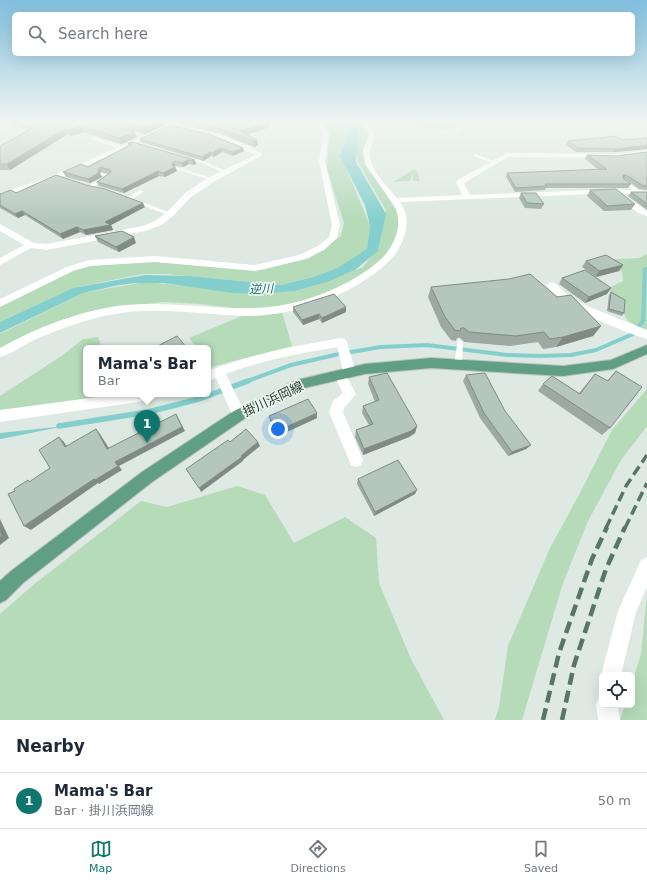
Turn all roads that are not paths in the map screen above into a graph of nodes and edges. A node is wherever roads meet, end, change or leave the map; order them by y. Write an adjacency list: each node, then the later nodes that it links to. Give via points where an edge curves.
1 (108, 154): 21 (street, via 61,178)
2 (257, 154): 10 (street, via 260,155)
3 (322, 154): 32 (street, via 336,225 333,238 321,248 302,257 255,268 155,259 89,263 70,269)
4 (367, 154): 25 (street, via 369,166)
5 (634, 154): 8 (street, via 614,156 507,155)
6 (474, 156): 8 (lane)
7 (185, 158): 10 (lane, via 201,161)
8 (494, 162): 23 (street, via 460,182)
9 (176, 168): 12 (lane)
10 (225, 172): 12 (street)
11 (102, 174): 15 (lane, via 109,176)
12 (212, 179): 26 (street, via 188,196)
13 (623, 180): 19 (lane)
14 (77, 183): 15 (lane)
15 (91, 187): 16 (lane)
16 (97, 188)
17 (142, 191): 24 (lane)
18 (615, 191): 19 (street); 23 (street); 27 (street)
19 (638, 192): 20 (street)
20 (647, 193)
21 (0, 195)
22 (122, 196): 24 (lane)
23 (467, 197): 25 (street)
24 (129, 199): 26 (lane)
25 (394, 200): 36 (street, via 401,211 403,226 398,244 382,263 357,282 327,295 285,308 250,312 153,307 116,310 70,322 23,340)
26 (171, 214): 29 (street, via 145,228 47,247)
27 (647, 214)
28 (0, 227): 29 (street)
29 (31, 245): 30 (street)
30 (0, 262)
31 (550, 285): 33 (street, via 565,298 588,311)
32 (0, 303)
33 (647, 335)
34 (460, 342): 37 (lane)
35 (647, 349): 37 (main road, 掛川浜岡線, via 613,364 563,371)
36 (0, 353)
37 (458, 359): 38 (main road, 掛川浜岡線)
38 (346, 370): 39 (street, via 341,342 241,363); 41 (main road, 掛川浜岡線, via 301,384); 43 (street, via 350,394 338,405 336,412)
39 (217, 375): 41 (street)
40 (138, 397): 42 (street)
41 (239, 415): 45 (main road, 掛川浜岡線, via 147,478)
42 (0, 416)
43 (356, 460)
44 (647, 566): 48 (street, via 627,611)
45 (17, 577): 46 (street); 47 (main road, 掛川浜岡線)
46 (0, 588)
47 (0, 594)
48 (612, 672)
49 (607, 708): 50 (street)
50 (609, 720)

